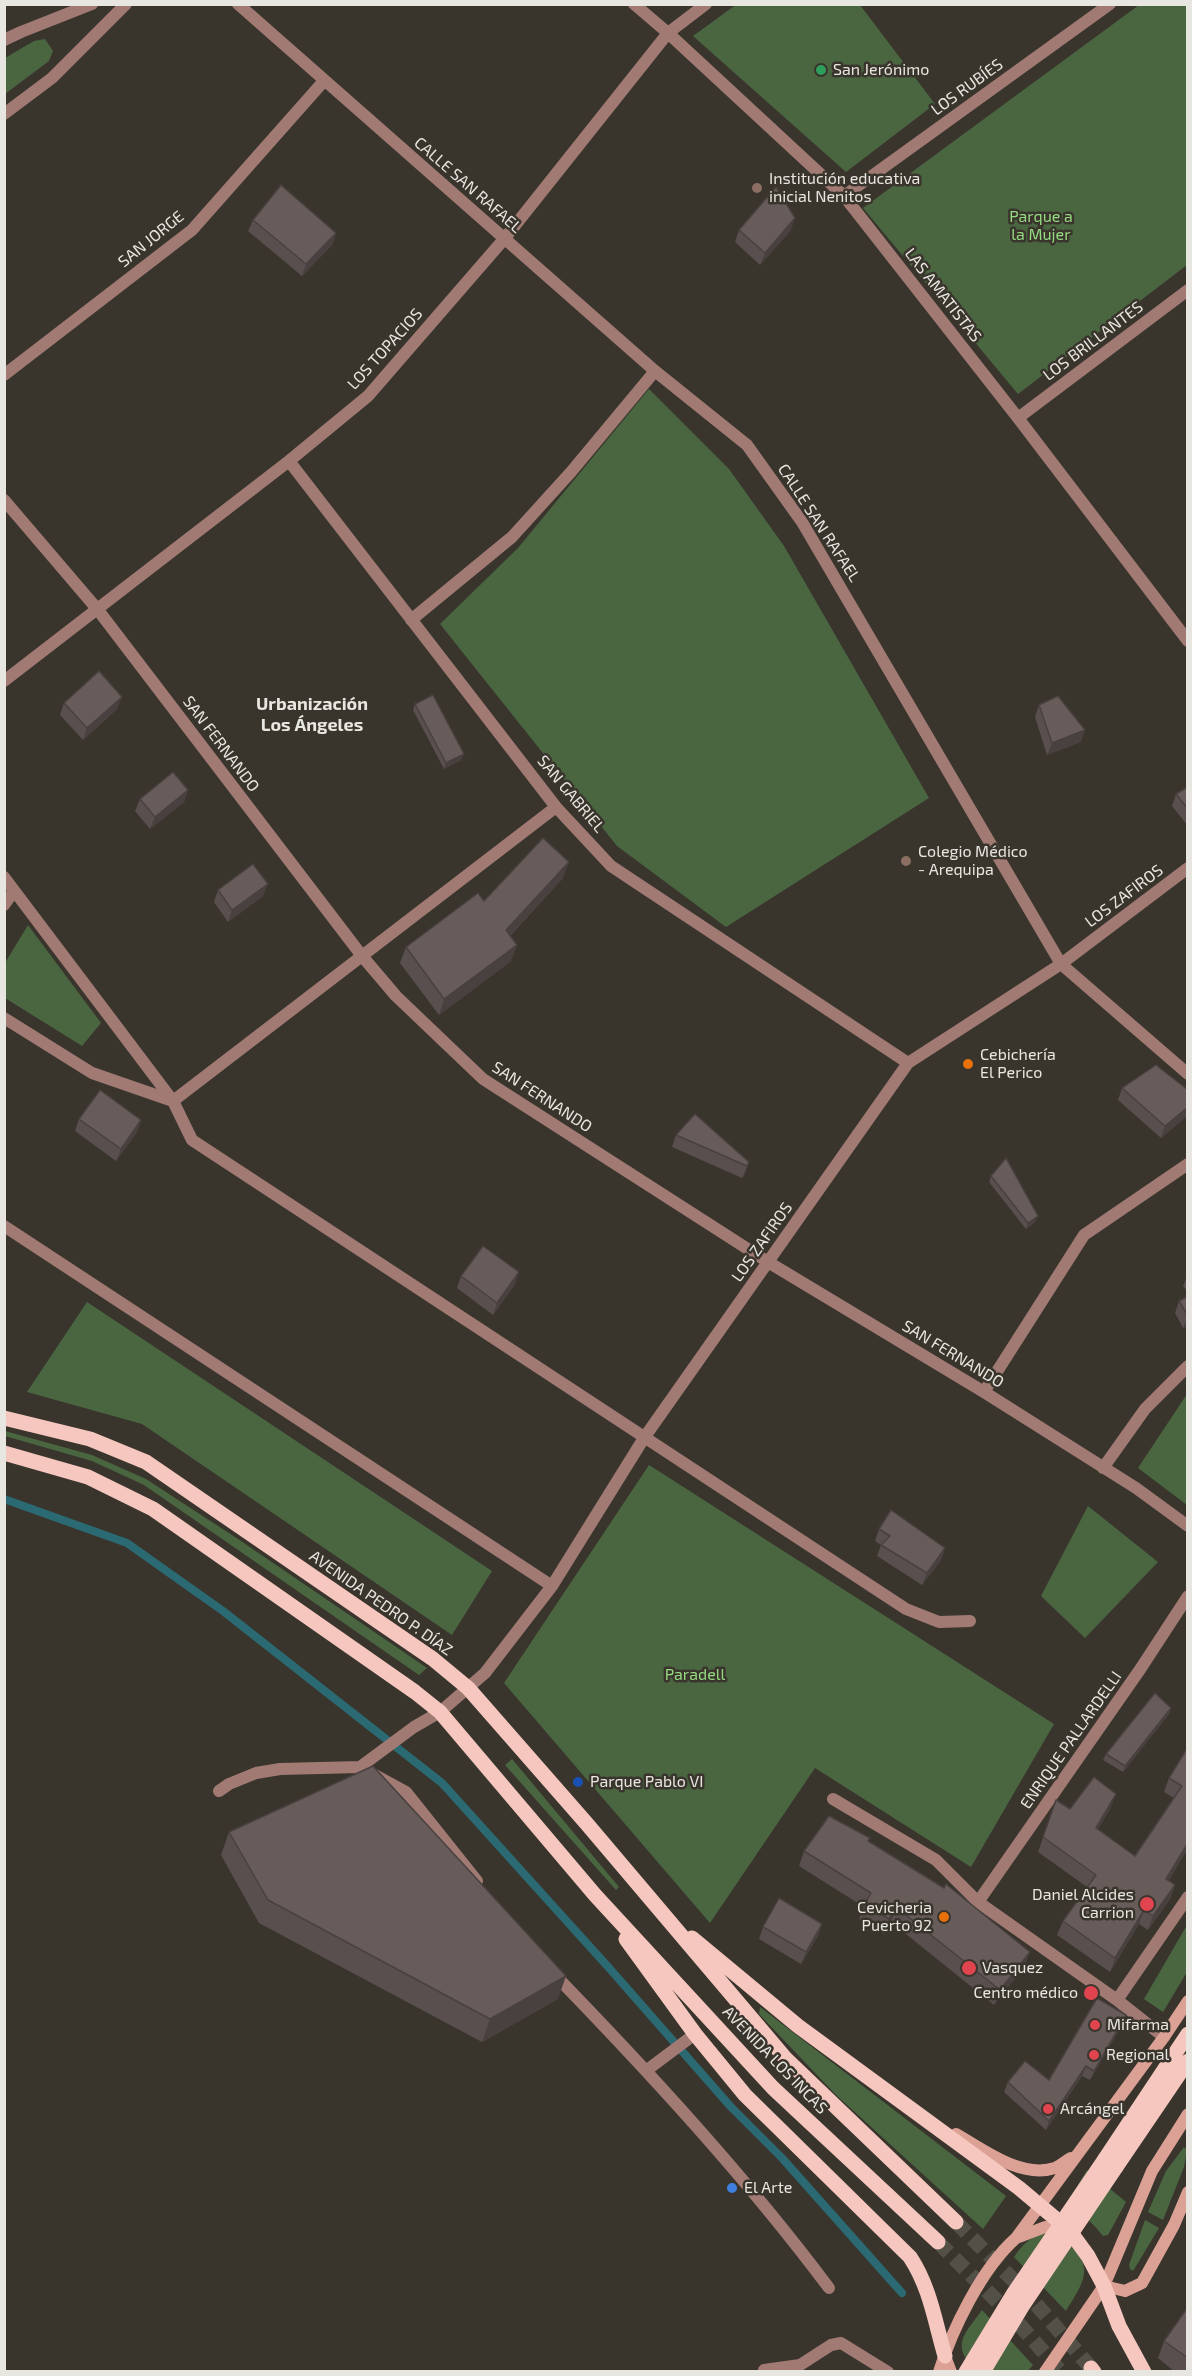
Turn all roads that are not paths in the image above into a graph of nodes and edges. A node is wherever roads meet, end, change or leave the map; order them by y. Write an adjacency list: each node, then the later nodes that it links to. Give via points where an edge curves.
1 (92, 4): 8 (street)
2 (126, 4): 10 (street, via 52,78)
3 (238, 4): 9 (street, CALLE SAN RAFAEL)
4 (634, 4): 7 (street, LAS AMATISTAS)
5 (706, 4): 7 (street, LOS TOPACIOS)
6 (1110, 4): 11 (street, LOS RUBÍES)
7 (668, 33): 11 (street, LAS AMATISTAS); 12 (street, LOS TOPACIOS)
8 (4, 40)
9 (323, 81): 12 (street, CALLE SAN RAFAEL); 15 (street, SAN JORGE, via 192,230)
10 (4, 114)
11 (844, 196): 16 (street, LAS AMATISTAS)
12 (505, 238): 14 (street, CALLE SAN RAFAEL); 17 (street, LOS TOPACIOS, via 368,396)
13 (1188, 290): 16 (street, LOS BRILLANTES)
14 (655, 371): 20 (street, via 512,537); 29 (street, CALLE SAN RAFAEL, via 747,445 802,522)
15 (4, 375)
16 (1018, 418): 21 (street, LAS AMATISTAS)
17 (289, 461): 19 (street, LOS TOPACIOS); 20 (street, SAN GABRIEL)
18 (4, 500): 19 (street, SAN FERNANDO)
19 (98, 610): 22 (street, LOS TOPACIOS); 28 (street, SAN FERNANDO)
20 (411, 620): 23 (street, SAN GABRIEL)
21 (1188, 640)
22 (4, 681)
23 (556, 807): 28 (street); 31 (street, SAN GABRIEL, via 611,866)
24 (1188, 868): 29 (street, LOS ZAFIROS)
25 (4, 877): 26 (street)
26 (14, 891): 27 (street); 33 (street)
27 (4, 905)
28 (363, 956): 33 (street); 36 (street, SAN FERNANDO, via 396,996 483,1079)
29 (1061, 964): 31 (street, LOS ZAFIROS); 32 (street, CALLE SAN RAFAEL)
30 (4, 1018): 33 (street, via 92,1073)
31 (908, 1063): 36 (street, LOS ZAFIROS)
32 (1188, 1074)
33 (173, 1101): 40 (street, via 192,1140)
34 (1188, 1164): 38 (street, via 1084,1235)
35 (4, 1226): 44 (street)
36 (768, 1262): 38 (street, SAN FERNANDO); 40 (street, LOS ZAFIROS)
37 (1188, 1366): 42 (street, via 1145,1409)
38 (984, 1392): 42 (street, SAN FERNANDO)
39 (4, 1418): 47 (main road, AVENIDA PEDRO P. DÍAZ, via 90,1439 146,1462 433,1659)
40 (644, 1438): 44 (street, LOS ZAFIROS); 46 (street, via 906,1609 939,1622)
41 (4, 1453): 48 (main road, via 88,1478 153,1509)
42 (1103, 1468): 43 (street, SAN FERNANDO)
43 (1188, 1526)
44 (552, 1586): 47 (street, LOS ZAFIROS)
45 (1188, 1596): 55 (street, ENRIQUE PALLARDELLI)
46 (970, 1621)
47 (468, 1688): 48 (street, LOS ZAFIROS); 56 (main road, AVENIDA PEDRO P. DÍAZ)
48 (440, 1712): 49 (street, LOS ZAFIROS); 53 (main road)
49 (360, 1767): 50 (street, via 256,1773); 52 (street, via 406,1792)
50 (219, 1791)
51 (833, 1799): 55 (street, via 936,1860)
52 (488, 1894)
53 (595, 1895): 62 (main road); 74 (main road, AVENIDA LOS INCAS, via 773,2088)
54 (1188, 1897): 58 (street)
55 (978, 1902): 58 (street)
56 (666, 1917): 65 (main road, via 798,2026); 71 (main road, AVENIDA LOS INCAS, via 786,2059)
57 (547, 1968): 64 (street)
58 (1117, 2001): 61 (street)
59 (1188, 2001): 61 (main road)
60 (1188, 2034): 68 (main road)
61 (1164, 2037): 67 (main road)
62 (691, 2038): 64 (street); 77 (main road, via 910,2257 929,2297)
63 (1188, 2061): 68 (main road)
64 (647, 2070): 76 (street, via 790,2236)
65 (916, 2112): 67 (main road, via 1007,2164 1035,2170 1056,2168); 70 (main road)
66 (1188, 2114): 75 (main road, via 1152,2171)
67 (1077, 2154): 70 (main road)
68 (1110, 2163): 82 (main road, bridge, via 1014,2293); 83 (main road, bridge)
69 (1188, 2192): 75 (main road, via 1142,2283 1125,2291)
70 (1041, 2205): 72 (main road); 73 (main road)
71 (956, 2222)
72 (1069, 2230): 73 (main road, via 1045,2227); 75 (main road)
73 (1016, 2238): 77 (main road, via 971,2298 952,2333)
74 (938, 2242)
75 (1104, 2286): 84 (main road); 85 (main road, via 1119,2326)
76 (829, 2288)
77 (945, 2356): 80 (main road); 81 (main road)
78 (764, 2370): 79 (street, via 800,2365 831,2345 842,2343)
79 (888, 2372)
80 (939, 2372)
81 (951, 2372)
82 (966, 2372)
83 (983, 2372)
84 (1045, 2372)
85 (1144, 2372)

